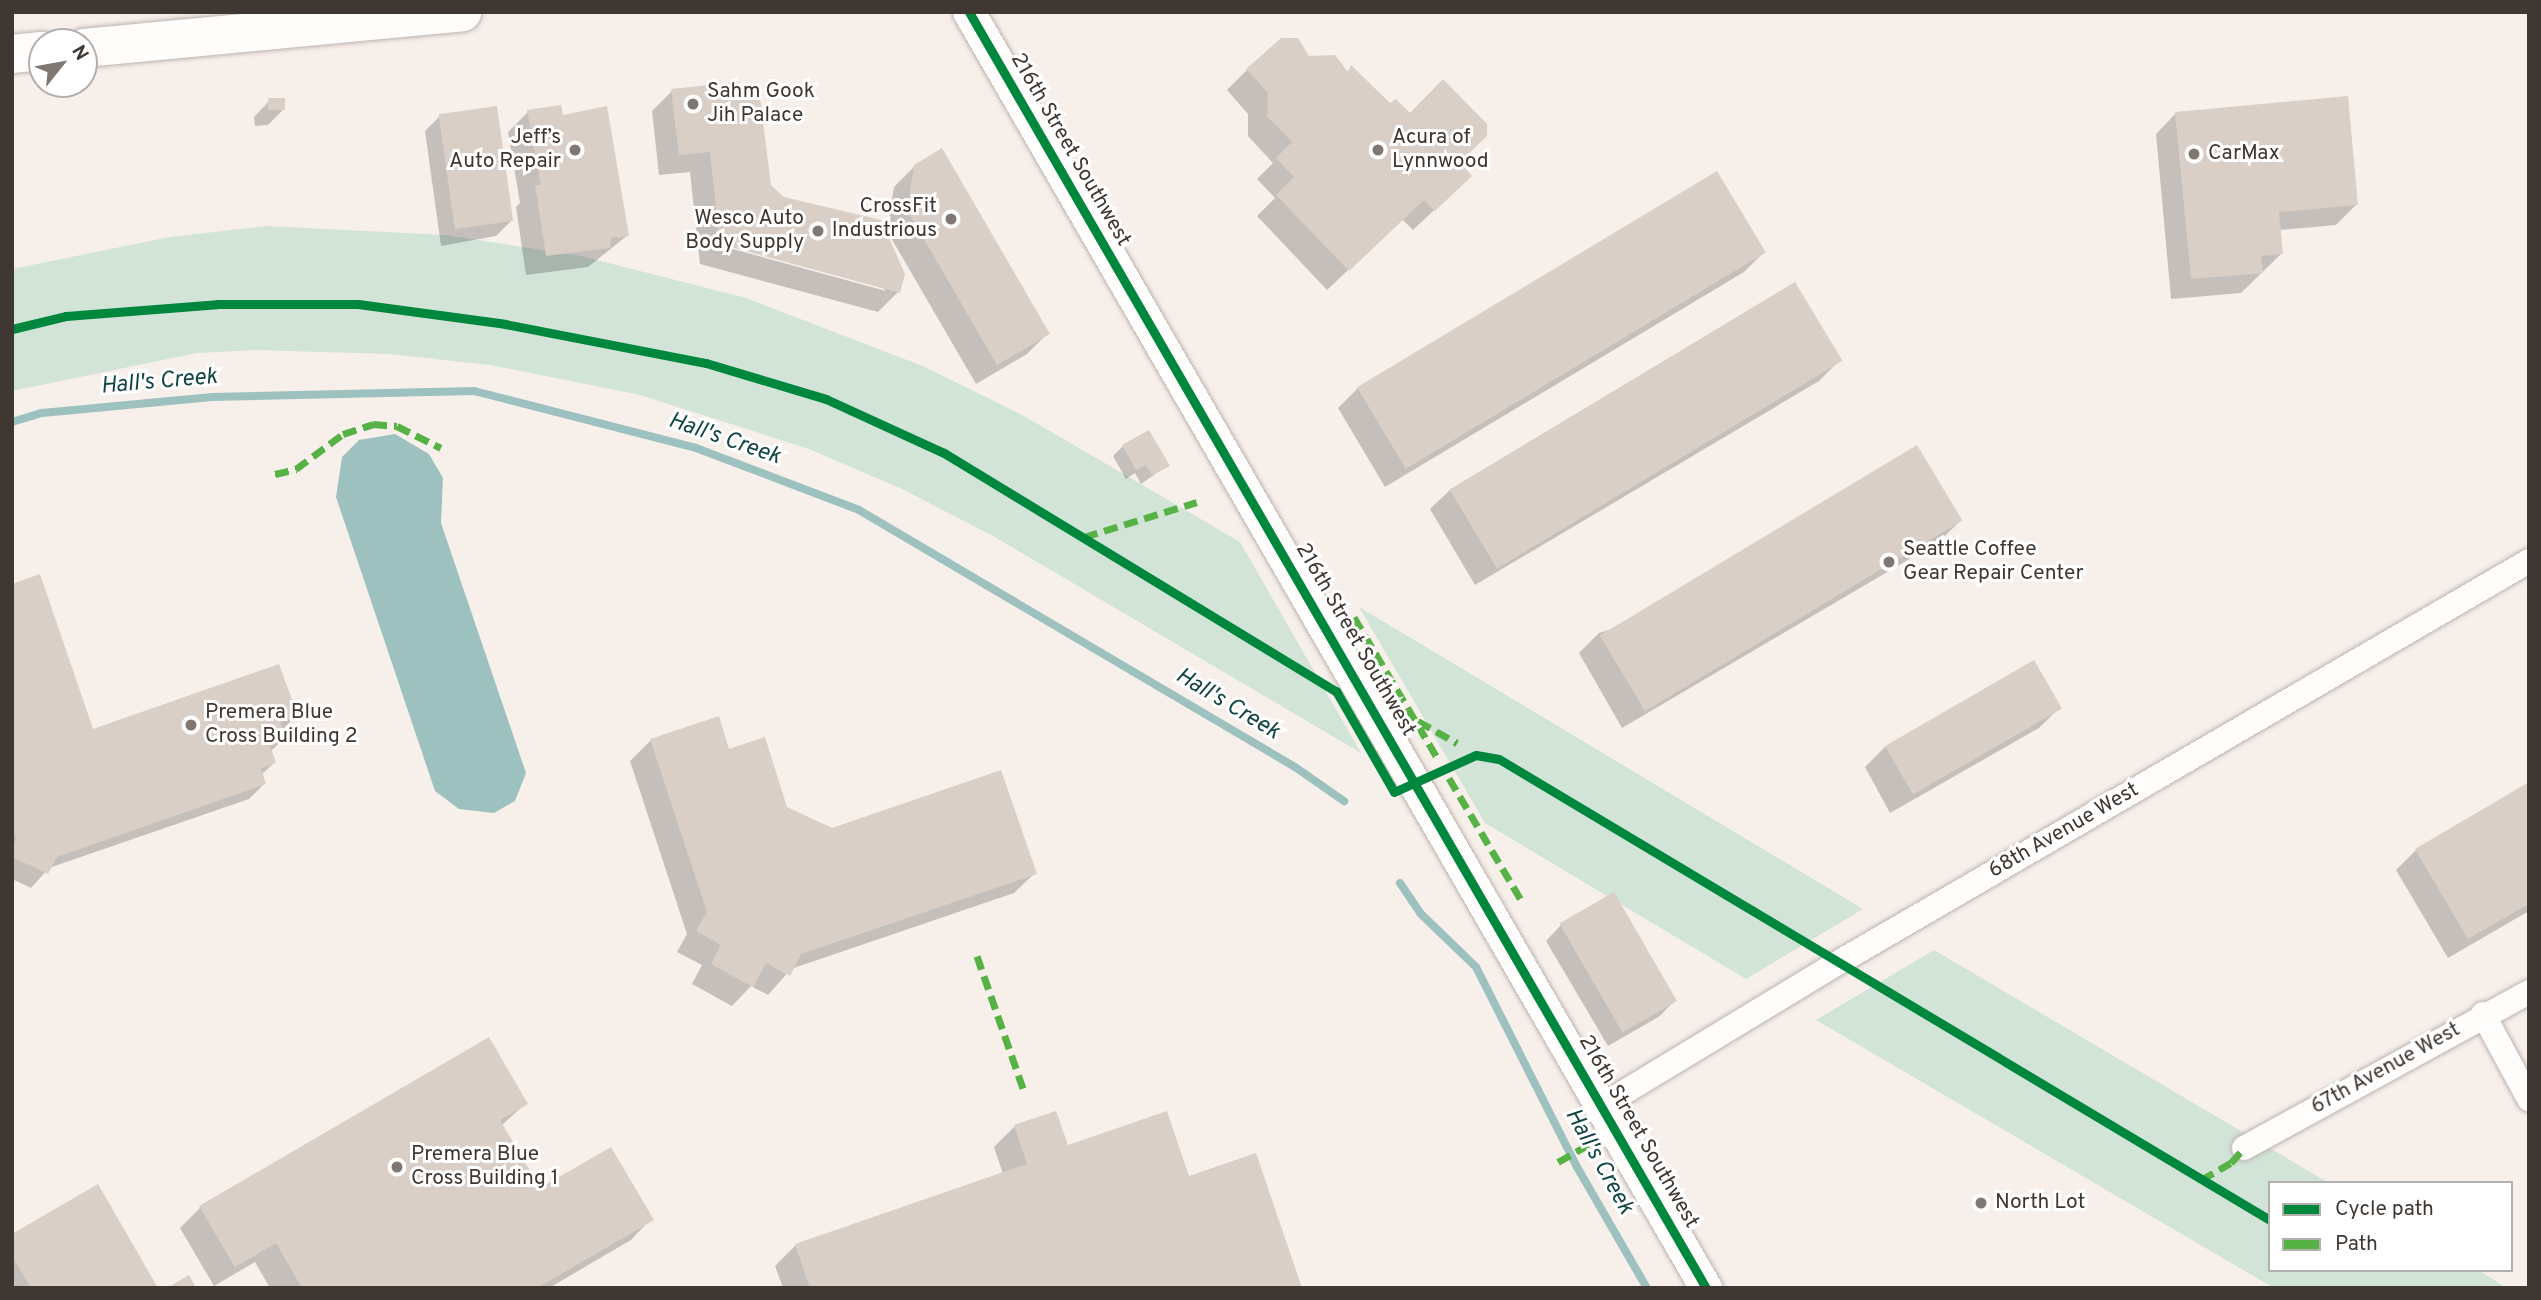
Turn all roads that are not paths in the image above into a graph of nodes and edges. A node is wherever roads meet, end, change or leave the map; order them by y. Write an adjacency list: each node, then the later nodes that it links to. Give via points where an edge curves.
1 (462, 12): 3 (highway)
2 (969, 12): 8 (street, 216th Street Southwest)
3 (98, 47)
4 (2529, 561): 8 (street, 68th Avenue West)
5 (2529, 992): 6 (street, 67th Avenue West)
6 (2483, 1014): 7 (street); 9 (street, 67th Avenue West)
7 (2529, 1099)
8 (1602, 1105): 10 (street, 216th Street Southwest)
9 (2244, 1148)
10 (1706, 1288)

